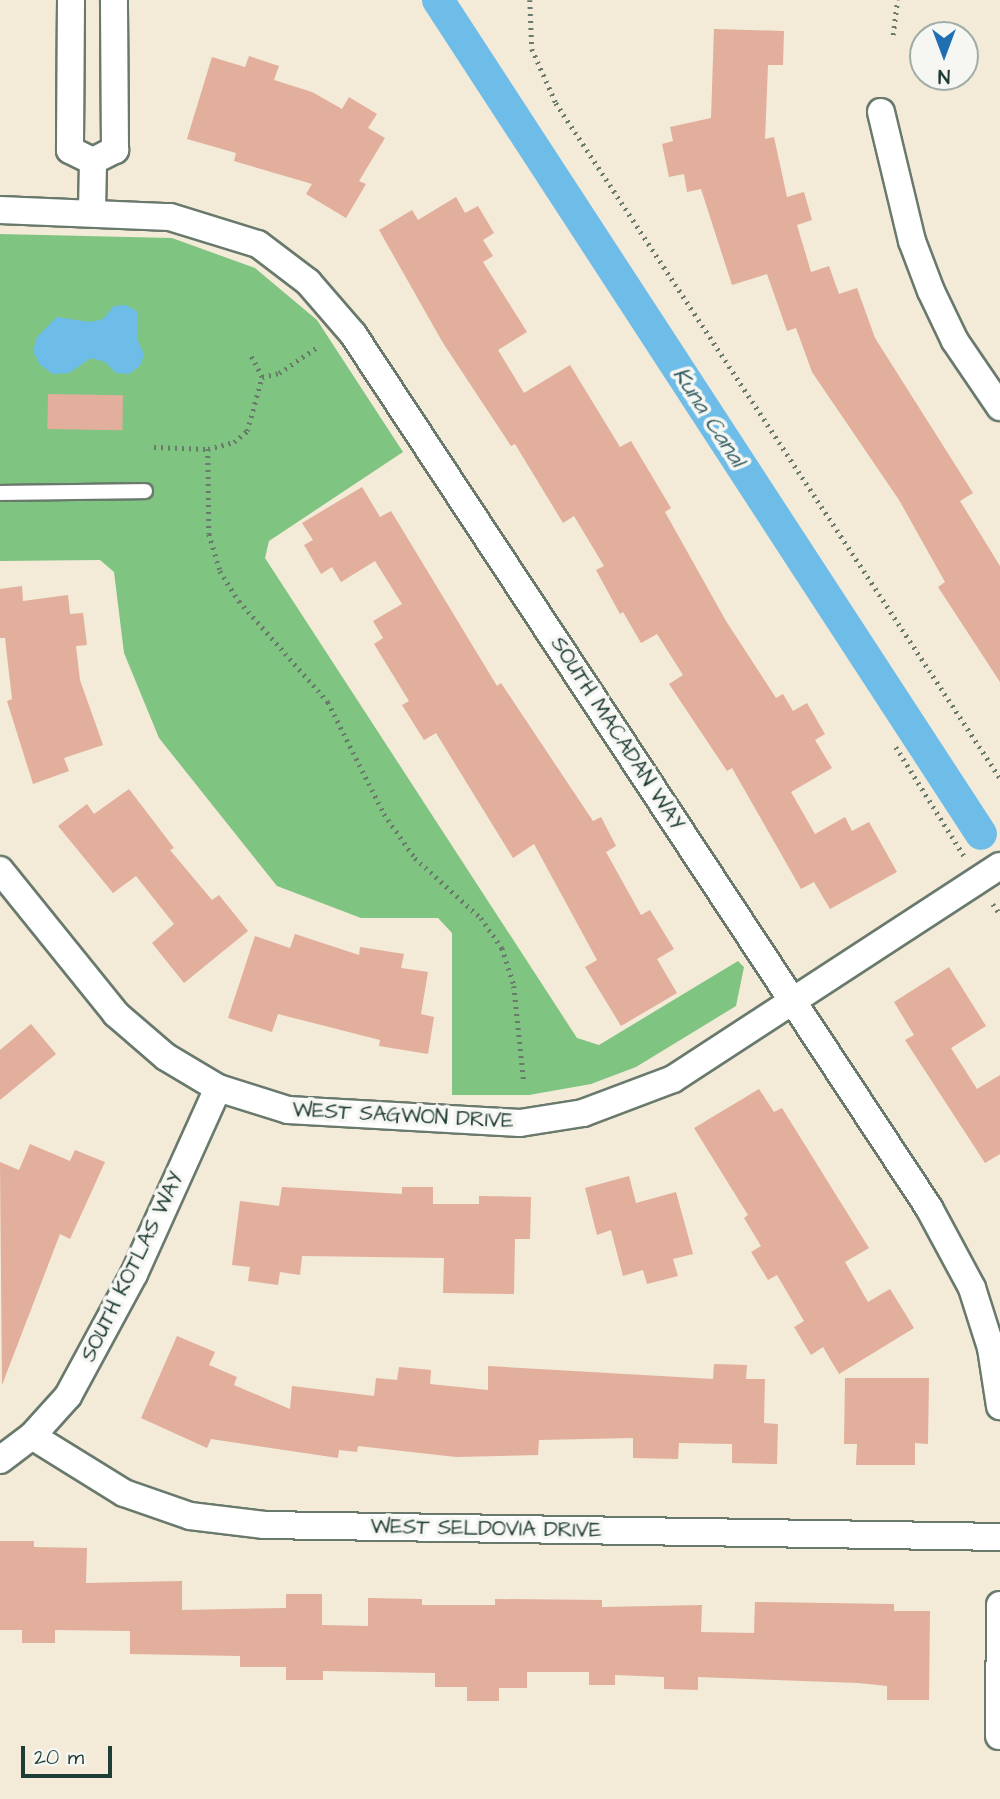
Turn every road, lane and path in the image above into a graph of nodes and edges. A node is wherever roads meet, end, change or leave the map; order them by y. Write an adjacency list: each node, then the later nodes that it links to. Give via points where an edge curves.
1 (71, 0): 7 (street, via 70,150)
2 (114, 0): 7 (street, via 115,150)
3 (530, 0): 19 (path, via 532,49 556,103)
4 (897, 0): 5 (path)
5 (893, 35)
6 (881, 112): 13 (street, via 912,241 931,291 955,341)
7 (93, 162): 9 (street)
8 (0, 210): 9 (street, SOUTH MACADAN WAY)
9 (92, 211): 25 (street, SOUTH MACADAN WAY, via 170,216 258,244 308,282 353,334)
10 (316, 348): 12 (path, via 279,373)
11 (250, 354): 12 (path)
12 (262, 377): 15 (path, via 247,431 234,442)
13 (1000, 407)
14 (154, 447): 15 (path)
15 (208, 449): 26 (path, via 209,534 220,571 239,601 328,702 384,814 415,858 481,918 502,948 514,986)
16 (145, 491): 17 (lane)
17 (0, 493)
18 (896, 747): 20 (path)
19 (1000, 778)
20 (964, 856)
21 (1000, 866): 25 (street, WEST SAGWON DRIVE)
22 (0, 870): 27 (street, WEST SAGWON DRIVE, via 116,1014 166,1057)
23 (991, 900): 24 (path)
24 (1000, 914)
25 (793, 1001): 27 (street, WEST SAGWON DRIVE, via 673,1080 583,1113 520,1124 288,1110); 28 (street, SOUTH MACADAN WAY, via 929,1208 972,1287 991,1348)
26 (524, 1083)
27 (218, 1088): 29 (street, SOUTH KOTLAS WAY, via 134,1274 68,1396)
28 (1000, 1406)
29 (32, 1436): 30 (street); 31 (street, WEST SELDOVIA DRIVE, via 124,1493 190,1516 264,1525)
30 (0, 1460)
31 (1000, 1537)
32 (1000, 1605): 33 (street)
33 (999, 1737)

